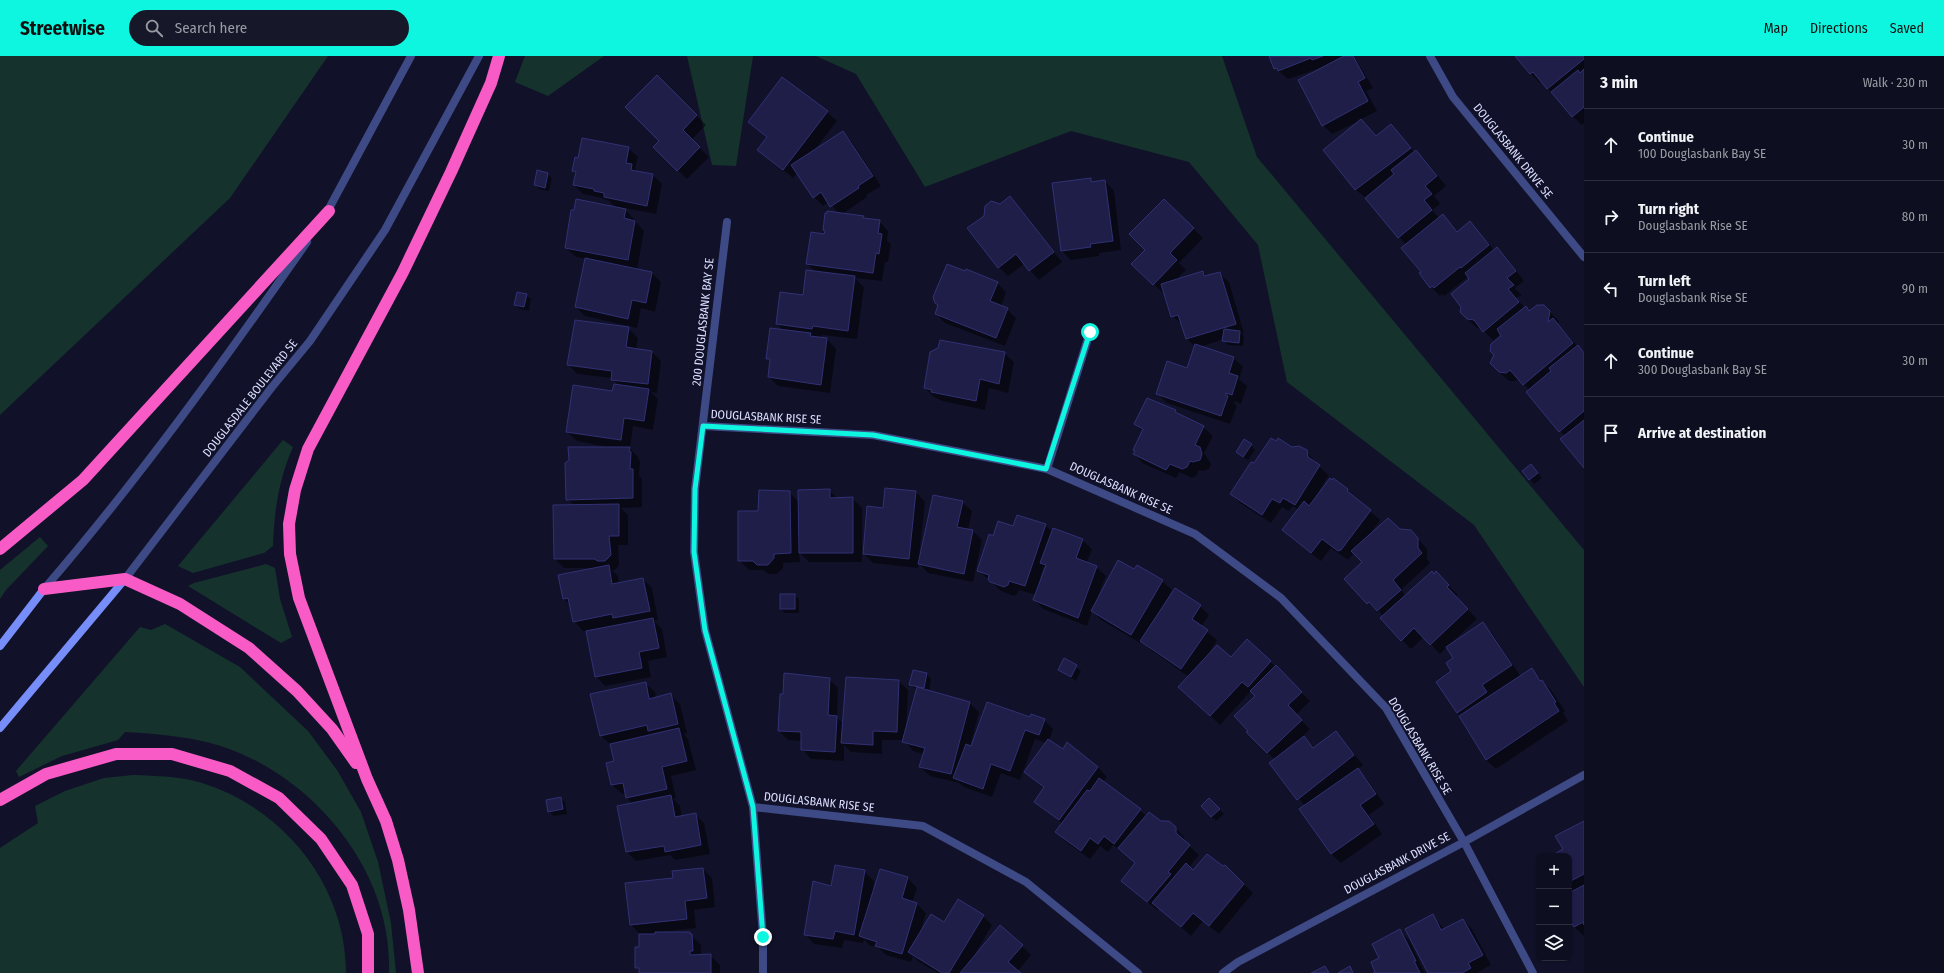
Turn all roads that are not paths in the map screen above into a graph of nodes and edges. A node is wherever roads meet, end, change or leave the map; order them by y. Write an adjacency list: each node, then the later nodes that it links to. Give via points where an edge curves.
1 (411, 56): 5 (street)
2 (478, 56): 12 (street, DOUGLASDALE BOULEVARD SE, via 385,230 310,341)
3 (499, 56): 17 (highway, via 485,97 451,172 406,265 308,449 295,490 289,524 293,574 299,598)
4 (1430, 56): 7 (street, DOUGLASBANK DRIVE SE, via 1453,97)
5 (329, 211): 11 (highway, via 83,480); 13 (street, via 230,352 85,542)
6 (727, 222): 9 (street, 200 DOUGLASBANK BAY SE)
7 (1584, 257)
8 (1090, 332): 10 (street)
9 (703, 426): 10 (street, DOUGLASBANK RISE SE, via 873,435); 19 (street, DOUGLASBANK RISE SE, via 695,489 694,552 705,630)
10 (1046, 469): 20 (street, DOUGLASBANK RISE SE, via 1195,534 1281,598 1386,708)
11 (0, 548)
12 (125, 579): 13 (highway); 15 (main road, DOUGLASDALE BOULEVARD SE); 17 (highway, via 180,604 249,648 297,691 332,729)
13 (44, 589): 14 (main road)
14 (0, 646)
15 (0, 728)
16 (1584, 775): 20 (street, DOUGLASBANK DRIVE SE)
17 (366, 778): 22 (highway, via 386,821 398,860 409,910)
18 (0, 800): 21 (highway, via 46,774 116,754 172,754 230,771 279,798 321,839 352,885 368,934)
19 (753, 807): 23 (street, via 763,937); 24 (street, DOUGLASBANK RISE SE, via 923,826 1026,882)
20 (1464, 842): 25 (street, DOUGLASBANK DRIVE SE, via 1238,962); 26 (street, DOUGLASBANK RISE SE)
21 (368, 973)
22 (418, 973)
23 (763, 973)
24 (1138, 973)
25 (1222, 973)
26 (1533, 973)

